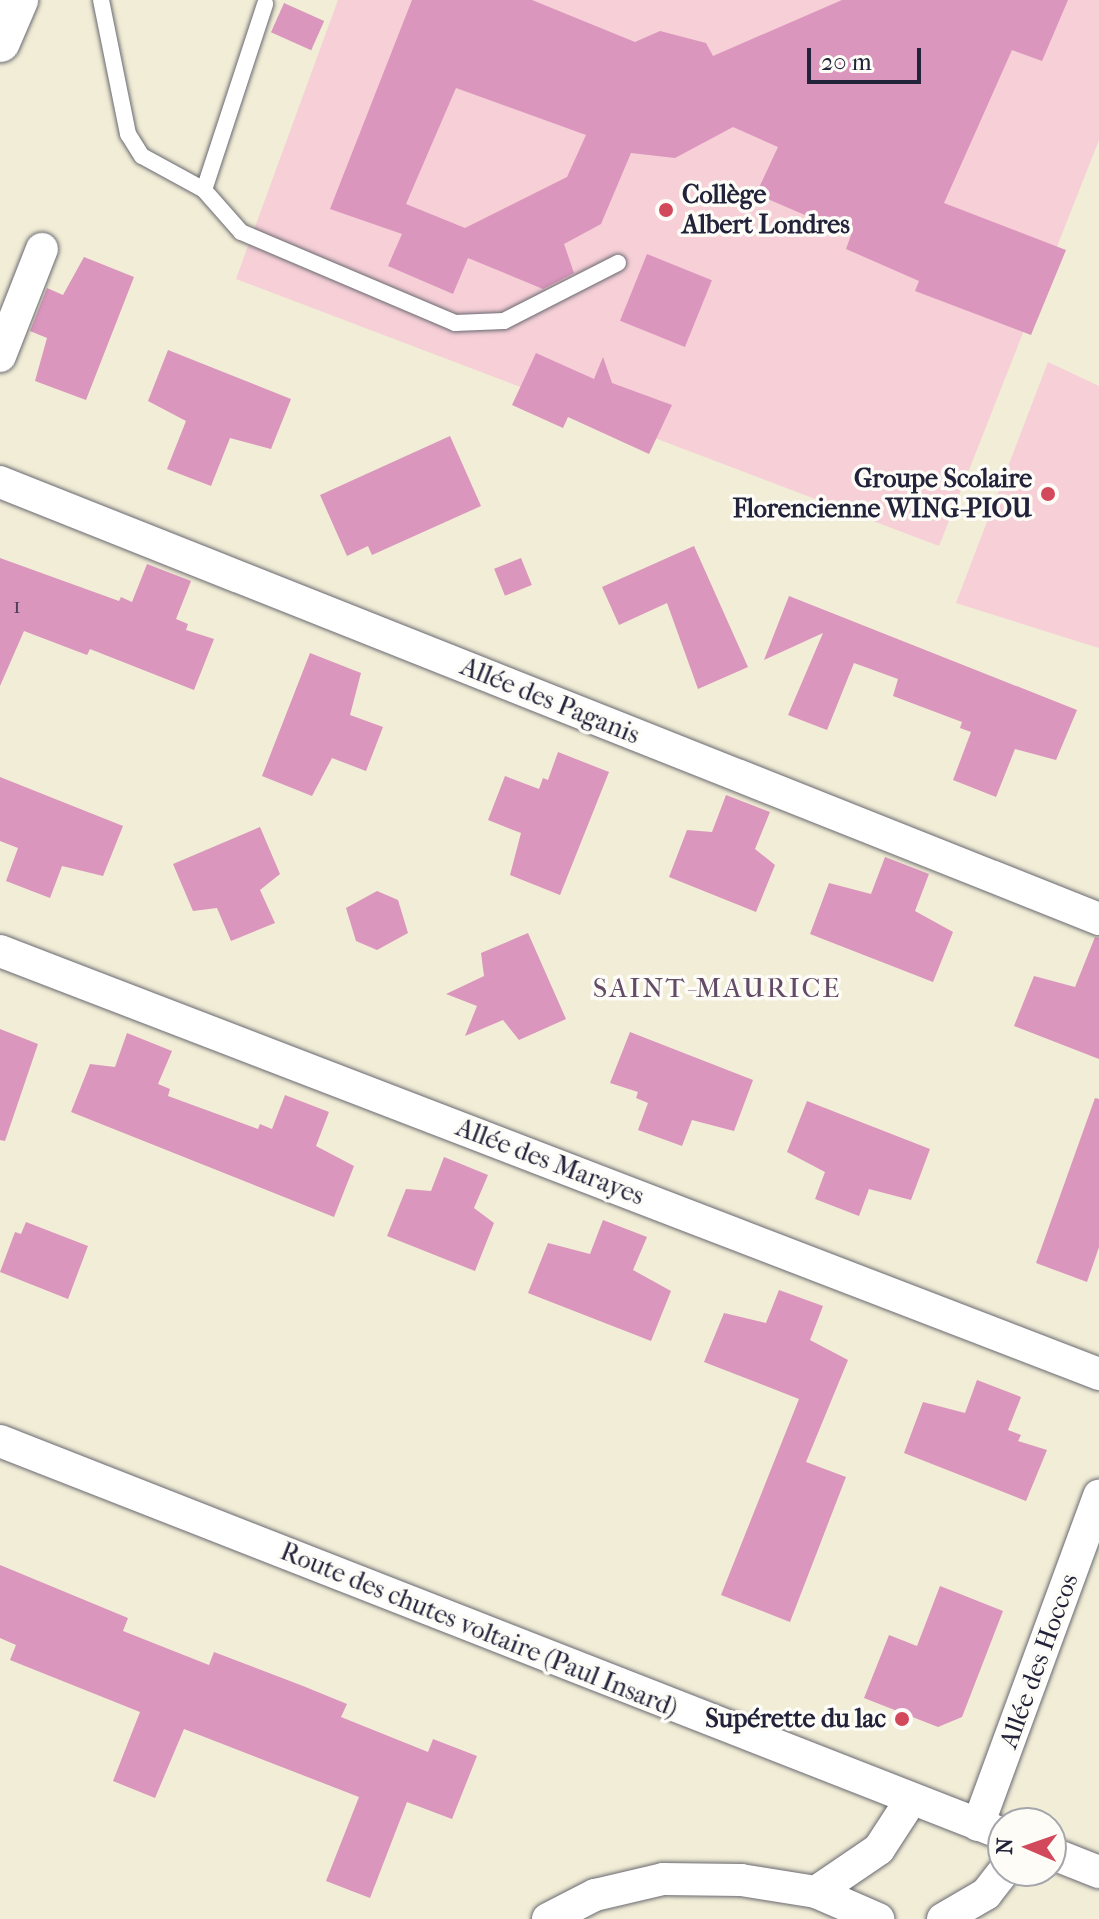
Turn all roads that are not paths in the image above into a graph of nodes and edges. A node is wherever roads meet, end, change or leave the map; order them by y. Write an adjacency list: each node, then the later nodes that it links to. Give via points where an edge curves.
1 (18, 0): 4 (street)
2 (101, 0): 5 (lane, via 128,134 142,156)
3 (262, 1): 5 (lane)
4 (0, 42)
5 (204, 190): 7 (lane, via 241,232 455,323 504,321)
6 (42, 249): 8 (street)
7 (618, 263)
8 (0, 356)
9 (0, 482): 10 (street, Allée des Paganis)
10 (1099, 919)
11 (0, 951): 12 (street, Allée des Marayes)
12 (1099, 1374)
13 (0, 1441): 15 (street, Route des chutes voltaire (Paul Insard))
14 (1099, 1496): 16 (street, Allée des Hoccos)
15 (911, 1800): 17 (street, Route des chutes voltaire (Paul Insard)); 21 (street, via 879,1849)
16 (998, 1807)
17 (987, 1828)
18 (1067, 1859): 19 (street)
19 (1099, 1872)
20 (991, 1887): 24 (street)
21 (816, 1892): 22 (street, via 741,1880 663,1879 595,1895); 23 (street)
22 (548, 1919)
23 (878, 1919)
24 (943, 1919)

